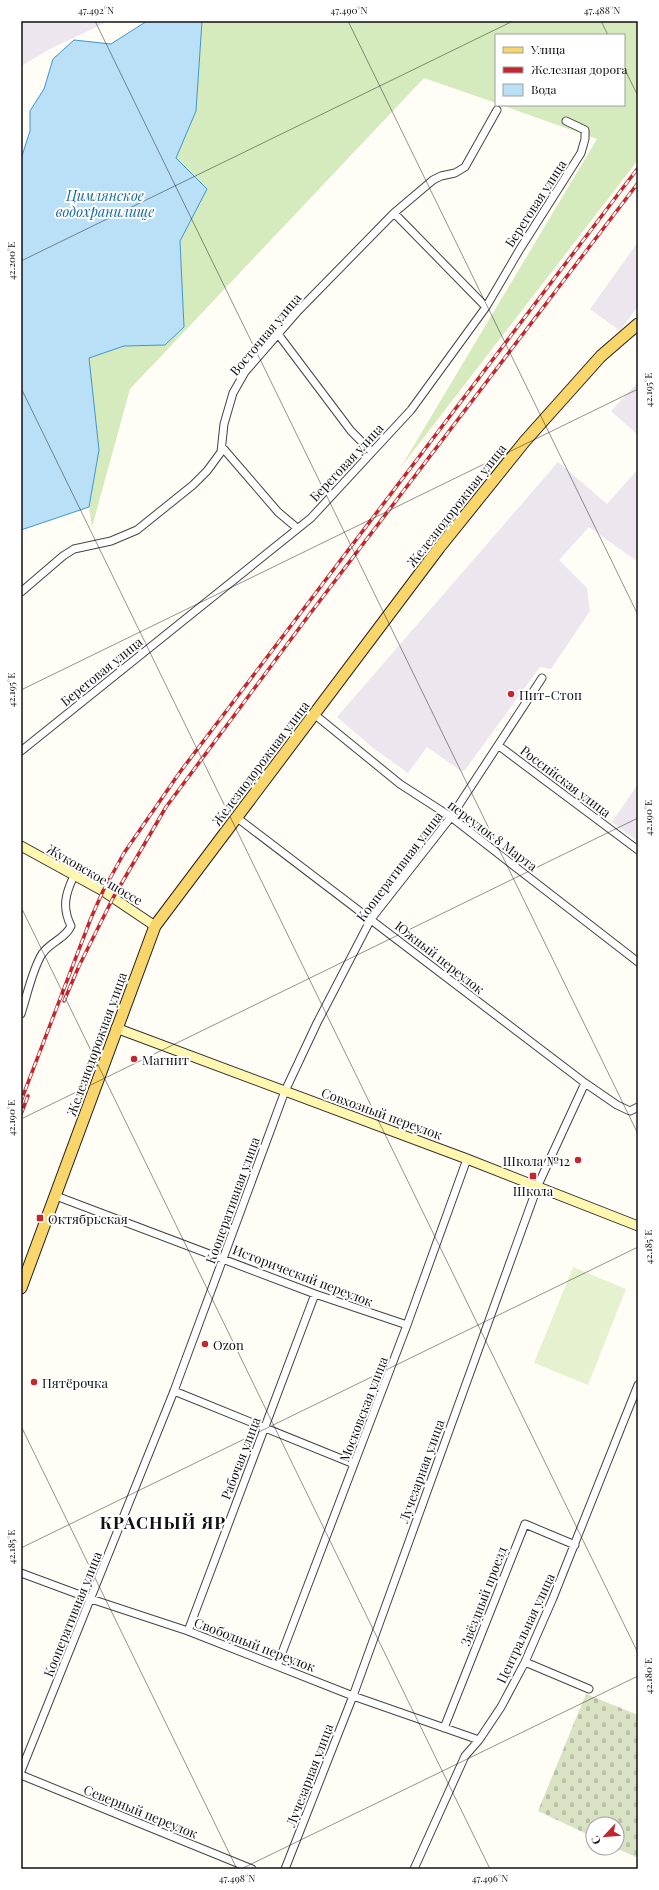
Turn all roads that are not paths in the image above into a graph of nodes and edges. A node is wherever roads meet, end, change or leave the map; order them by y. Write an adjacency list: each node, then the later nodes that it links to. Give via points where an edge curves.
1 (497, 110): 3 (street, Восточная улица, via 465,167 433,180)
2 (566, 121): 4 (street, Береговая улица, via 586,130 581,153)
3 (394, 213): 4 (street); 6 (street, Восточная улица)
4 (486, 307): 8 (street, Береговая улица, via 411,410)
5 (638, 324): 12 (main road, Железнодорожная улица, via 600,356 525,441 438,548)
6 (278, 334): 7 (street, Восточная улица, via 236,386 224,424); 8 (street, via 351,431)
7 (222, 447): 9 (street, via 278,512); 10 (street, Восточная улица, via 221,452 186,493 151,520 126,536 74,549)
8 (372, 452): 9 (street, Береговая улица, via 311,518)
9 (297, 528): 14 (street, Береговая улица)
10 (21, 592)
11 (542, 678): 13 (street, Кооперативная улица)
12 (314, 714): 15 (main road, Железнодорожная улица); 16 (street, переулок 8 Марта, via 400,784)
13 (499, 746): 16 (street, Кооперативная улица); 18 (street, Российская улица)
14 (21, 751)
15 (236, 817): 20 (street, Южный переулок); 21 (main road, Железнодорожная улица)
16 (451, 817): 20 (street, Кооперативная улица); 22 (street, переулок 8 Марта)
17 (21, 846): 19 (street, Жуковское шоссе)
18 (638, 850)
19 (74, 876): 21 (street, Жуковское шоссе, via 103,891); 23 (street, via 66,893 64,905 70,926 68,934 50,945 42,955)
20 (371, 919): 25 (street, Южный переулок); 26 (street, Кооперативная улица)
21 (155, 926): 24 (main road, Железнодорожная улица)
22 (638, 962)
23 (21, 1014)
24 (116, 1028): 26 (street, Совхозный переулок); 30 (main road, Железнодорожная улица)
25 (584, 1083): 27 (street, Южный переулок, via 630,1111); 29 (street, Лучезарная улица)
26 (284, 1091): 28 (street, Совхозный переулок); 32 (street, Кооперативная улица)
27 (638, 1106)
28 (467, 1159): 29 (street, Совхозный переулок); 35 (street, Московская улица)
29 (538, 1186): 31 (street, Совхозный переулок); 47 (street, Лучезарная улица)
30 (56, 1196): 32 (street, Исторический переулок); 33 (main road, Железнодорожная улица)
31 (638, 1226)
32 (224, 1258): 34 (street, Исторический переулок); 37 (street, Кооперативная улица)
33 (21, 1288)
34 (315, 1294): 35 (street, Исторический переулок); 38 (street, Рабочая улица)
35 (407, 1325): 39 (street, Московская улица)
36 (638, 1385): 40 (street, Центральная улица, via 596,1486)
37 (174, 1391): 38 (street); 42 (street, Кооперативная улица)
38 (264, 1427): 39 (street); 43 (street, Рабочая улица)
39 (354, 1464): 45 (street, Московская улица)
40 (575, 1545): 44 (street, Центральная улица); 48 (street, Звёздный проезд, via 525,1524)
41 (21, 1573): 42 (street, Свободный переулок)
42 (91, 1599): 43 (street, Свободный переулок); 50 (street, Кооперативная улица)
43 (188, 1631): 45 (street, Свободный переулок)
44 (525, 1662): 46 (street); 49 (street, Центральная улица)
45 (277, 1666): 47 (street, Свободный переулок)
46 (589, 1689)
47 (353, 1696): 48 (street, Свободный переулок); 53 (street, Лучезарная улица)
48 (444, 1728): 49 (street, Свободный переулок)
49 (480, 1740): 54 (street, Центральная улица, via 465,1756)
50 (21, 1771)
51 (21, 1775): 52 (street, Северный переулок)
52 (252, 1869)
53 (285, 1869)
54 (414, 1869)

